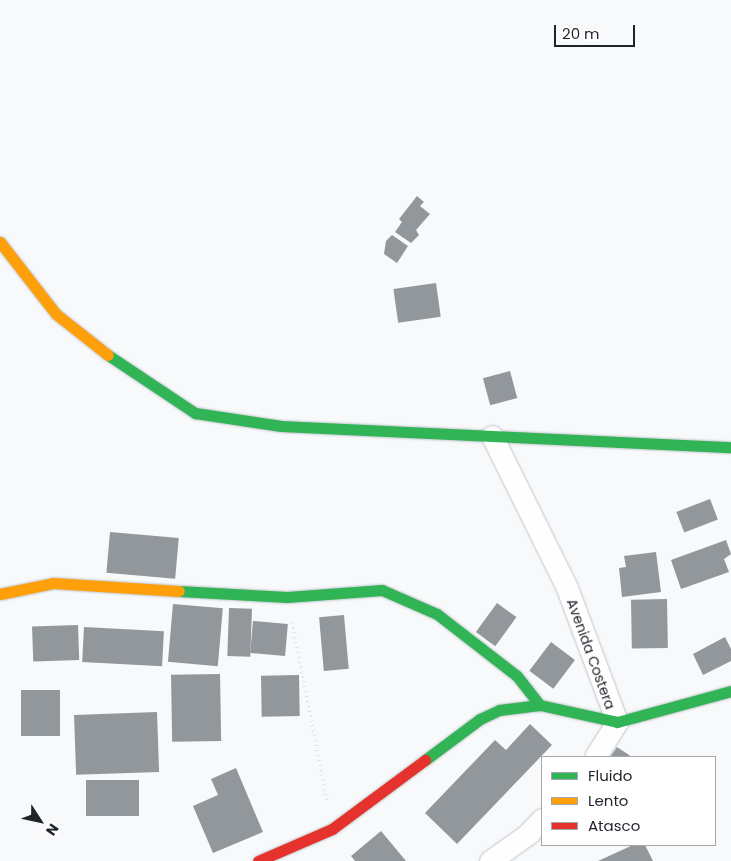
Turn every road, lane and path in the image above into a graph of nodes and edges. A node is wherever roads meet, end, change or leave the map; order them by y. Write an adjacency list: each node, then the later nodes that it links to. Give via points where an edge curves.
1 (0, 242): 2 (main road, via 56,314 125,368 194,414 281,426)
2 (492, 436): 3 (main road); 8 (street, Avenida Costera, via 567,588)
3 (731, 447)
4 (0, 594): 5 (main road, via 53,583)
5 (287, 597): 7 (main road, via 382,590 392,594 437,614 517,676); 11 (path)
6 (731, 691): 8 (main road)
7 (540, 705): 8 (main road, Avenida Costera); 11 (main road, Avenida Costera, via 498,710 480,718)
8 (617, 722): 9 (street)
9 (596, 756)
10 (541, 820): 13 (street, via 528,834)
11 (332, 829): 12 (main road, Avenida Costera)
12 (258, 861)
13 (490, 861)

